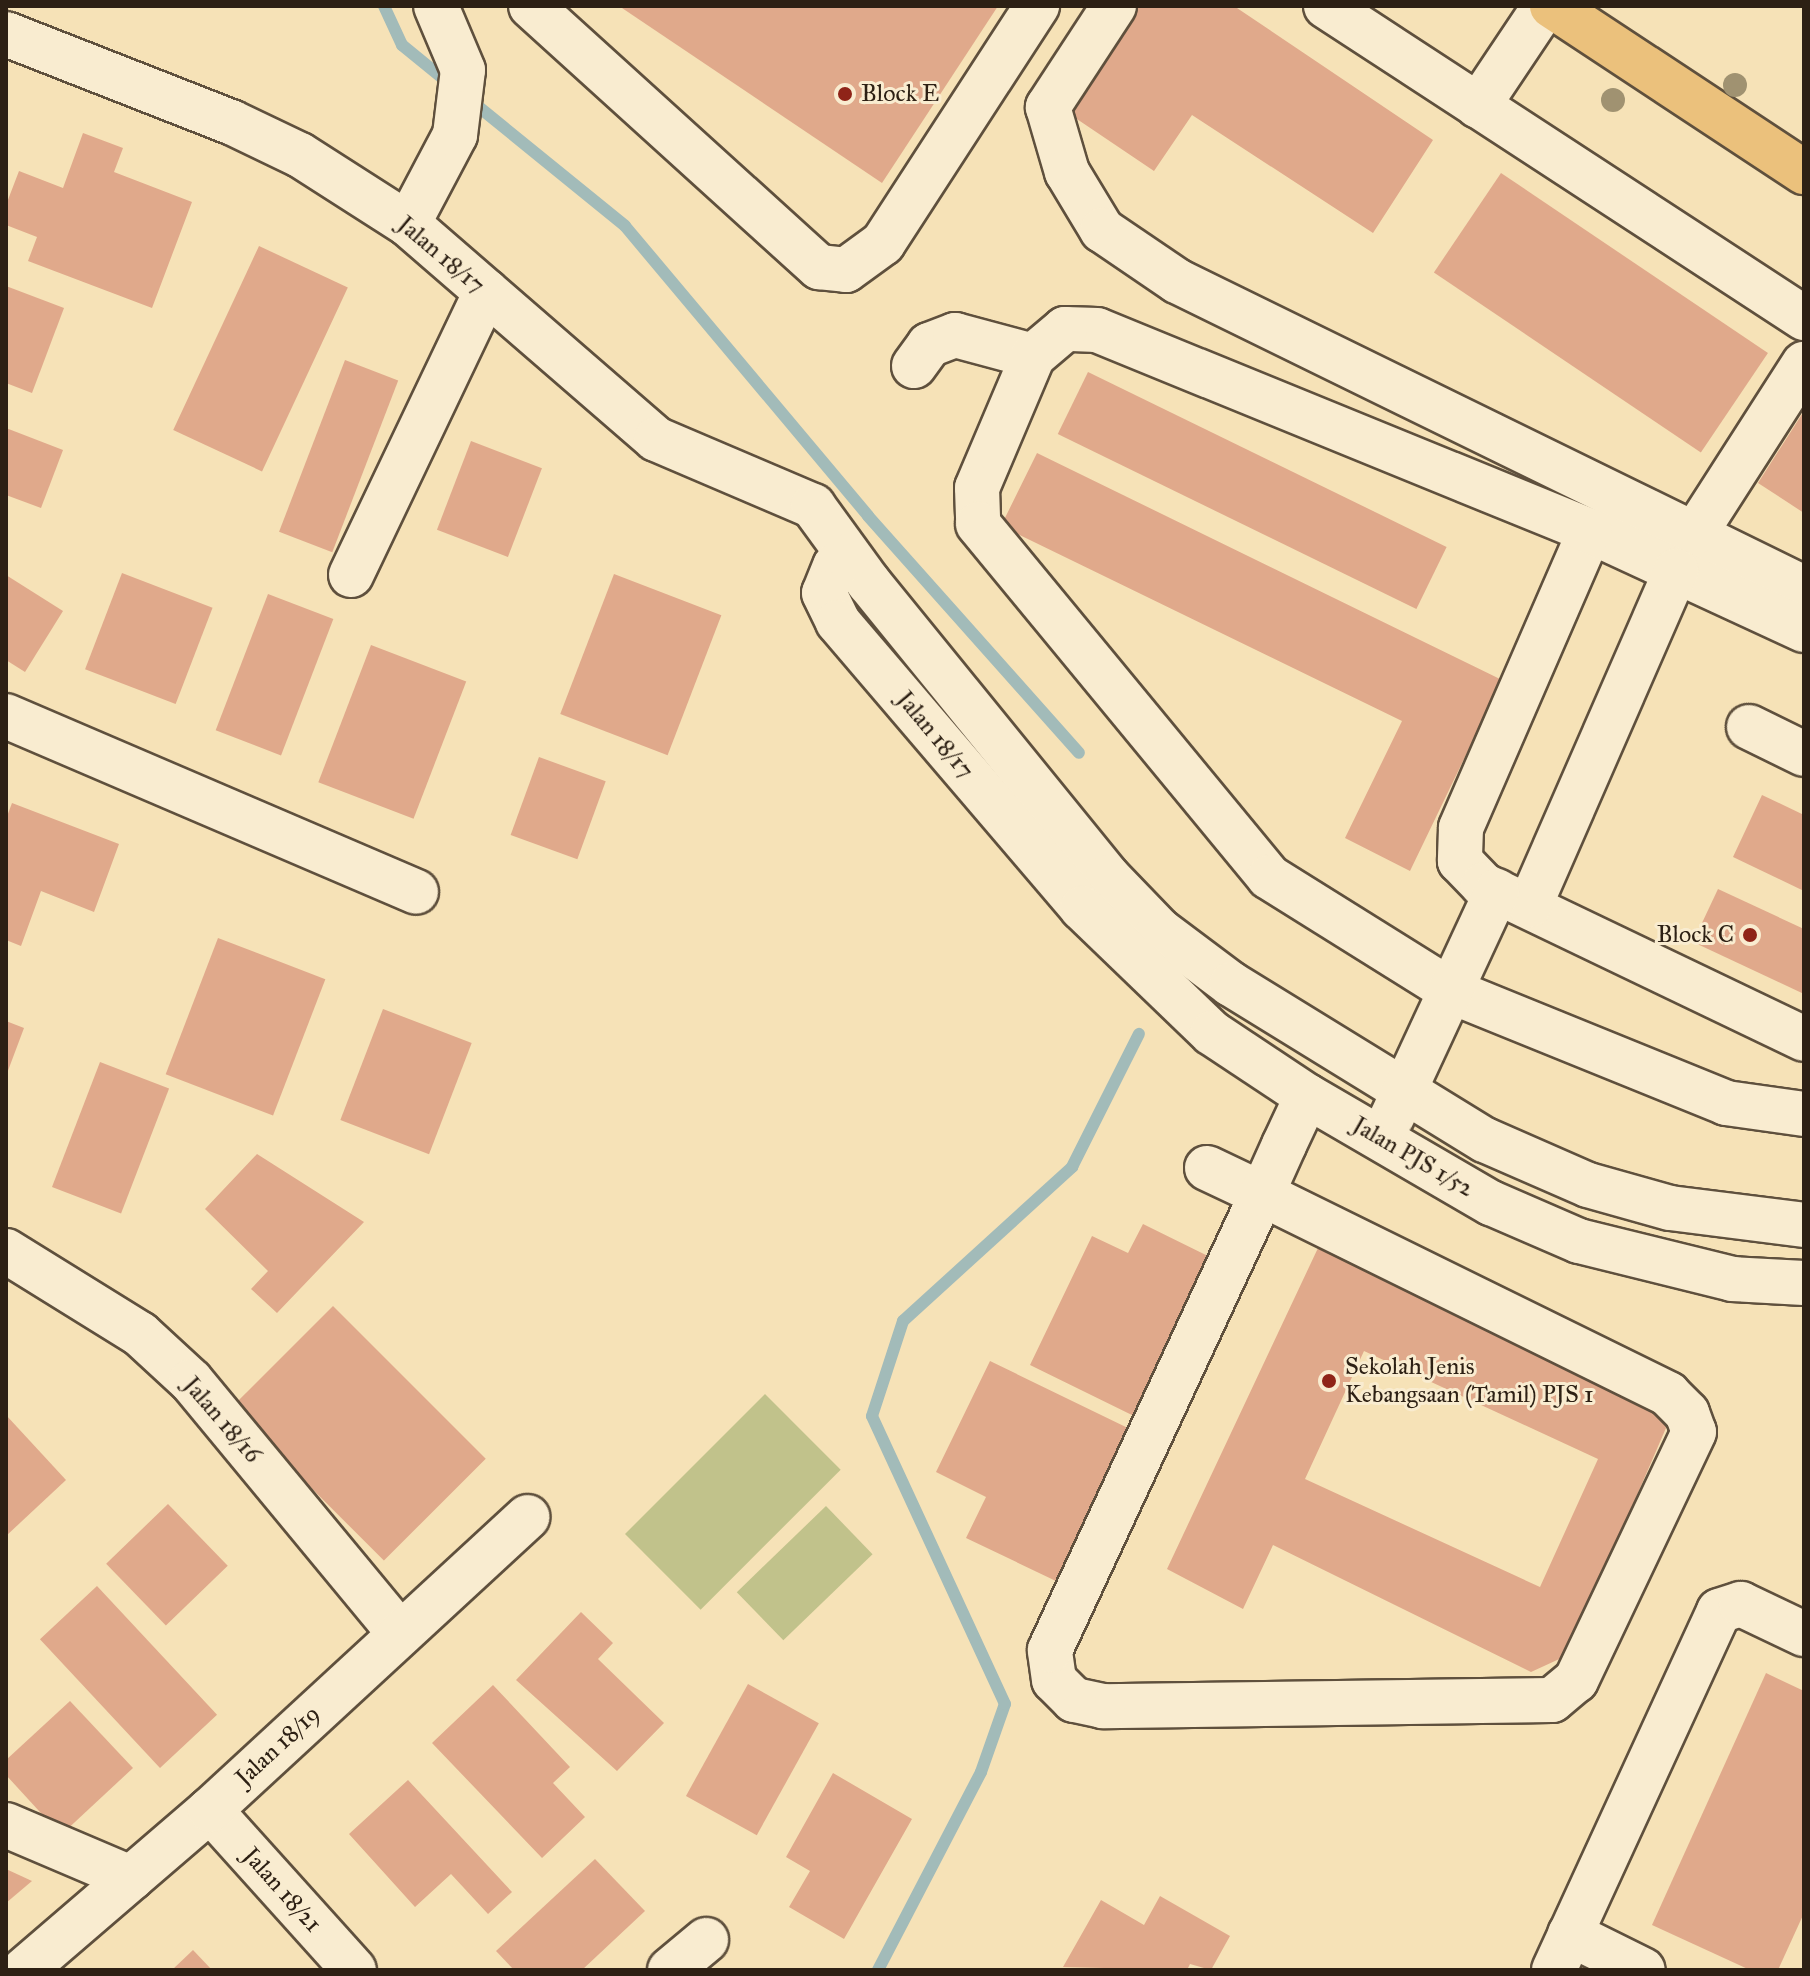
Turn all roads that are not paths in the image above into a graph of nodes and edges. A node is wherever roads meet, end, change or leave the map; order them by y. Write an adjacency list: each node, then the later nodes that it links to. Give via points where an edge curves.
1 (436, 6): 11 (street, via 463,70 455,135)
2 (531, 6): 3 (street, via 819,267 846,270 883,243)
3 (1037, 6)
4 (1114, 6): 18 (street, via 1048,107 1067,172 1102,230 1177,281)
5 (1326, 6): 9 (street)
6 (1545, 6): 9 (street)
7 (1552, 6): 10 (main road)
8 (6, 34): 11 (street, Jalan 18/17, via 276,142)
9 (1478, 106): 13 (street)
10 (1804, 172)
11 (408, 224): 12 (street, Jalan 18/17)
12 (486, 292): 20 (street); 27 (street, Jalan 18/17, via 656,439 813,506)
13 (1804, 318)
14 (1033, 356): 16 (street, via 955,335 929,345); 17 (street, via 1065,329 1097,330); 29 (street, via 977,488 978,524 1269,877)
15 (1804, 364): 18 (street)
16 (914, 366)
17 (1590, 531): 19 (street); 28 (street, via 1461,828 1460,861)
18 (1696, 532): 21 (street)
19 (1676, 571): 22 (street); 28 (street)
20 (351, 575)
21 (1804, 588)
22 (1804, 630)
23 (6, 716): 26 (street)
24 (1749, 727): 25 (street)
25 (1804, 754)
26 (416, 892)
27 (1095, 893): 31 (street); 32 (street, Jalan PJS 1/52, via 1212,1033)
28 (1514, 898): 29 (street); 30 (street)
29 (1453, 992): 31 (street); 33 (street, via 1726,1103)
30 (1804, 1039)
31 (1405, 1092): 34 (street); 37 (street, via 1485,1140 1588,1185 1670,1208)
32 (1307, 1096): 34 (street, Jalan PJS 1/52); 36 (street)
33 (1804, 1114)
34 (1380, 1139): 39 (street, Jalan PJS 1/52, via 1491,1203 1579,1241 1732,1279)
35 (1207, 1168): 36 (street)
36 (1262, 1194): 36 (street, via 1668,1394 1687,1413 1694,1432 1688,1446 1576,1680 1552,1700 1103,1706 1074,1700 1054,1680 1050,1650)
37 (1804, 1225)
38 (6, 1251): 41 (street, Jalan 18/16, via 140,1334 191,1381)
39 (1804, 1283)
40 (528, 1517): 41 (street, Jalan 18/19)
41 (399, 1632): 43 (street, Jalan 18/19)
42 (1804, 1634): 47 (street, via 1741,1604 1719,1611)
43 (210, 1810): 45 (street, Jalan 18/19); 49 (street, Jalan 18/21)
44 (6, 1825): 45 (street)
45 (131, 1878): 48 (street, Jalan 18/19)
46 (706, 1940): 50 (street)
47 (1562, 1952): 51 (street)
48 (24, 1970)
49 (354, 1970)
50 (670, 1970)
51 (1643, 1970)

